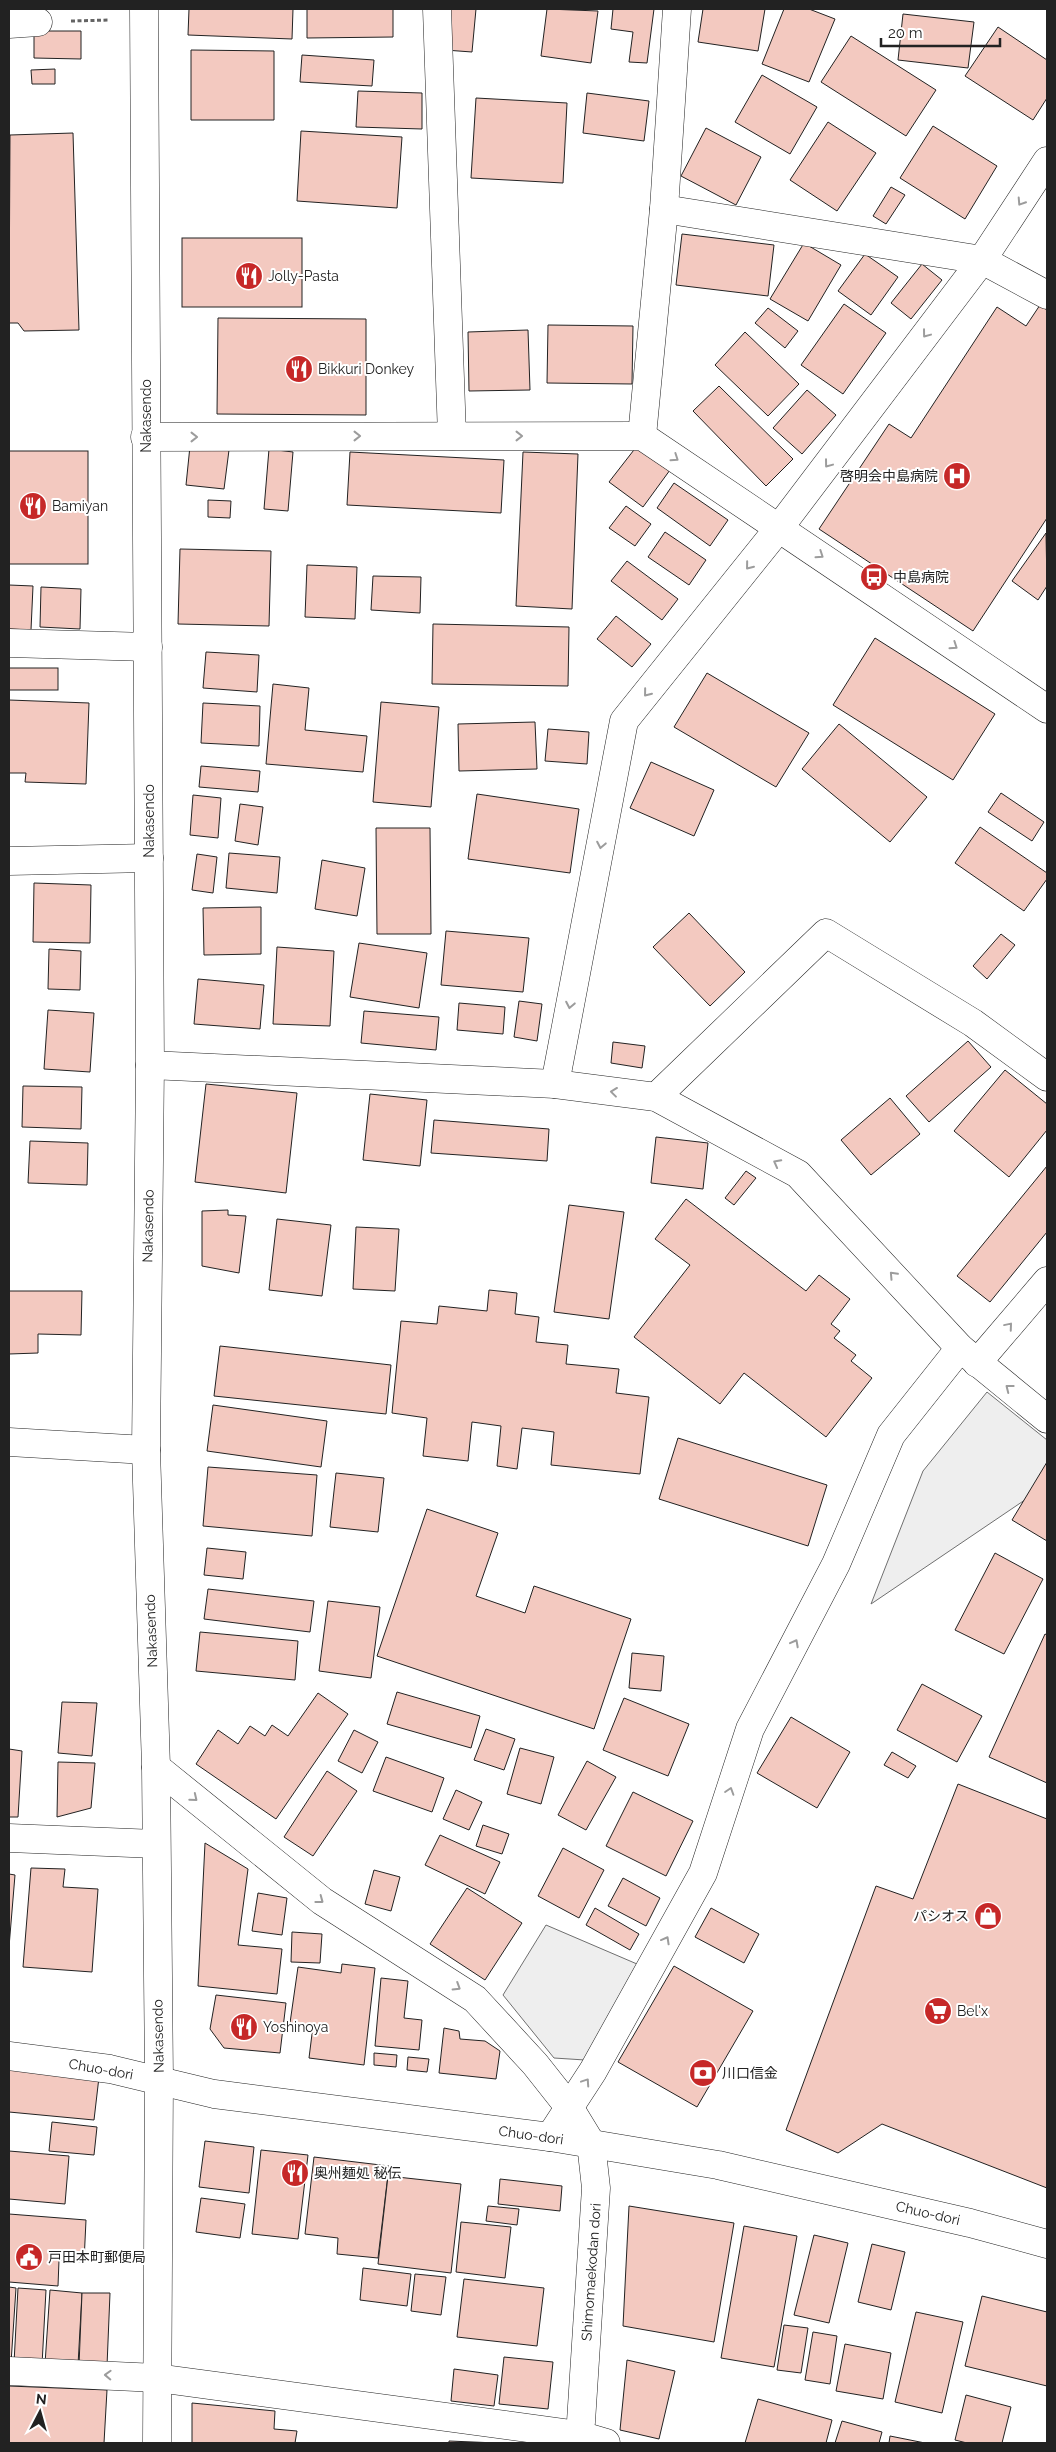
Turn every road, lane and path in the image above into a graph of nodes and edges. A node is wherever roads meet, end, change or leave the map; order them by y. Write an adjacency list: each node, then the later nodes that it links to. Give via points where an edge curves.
1 (437, 9): 10 (main road)
2 (677, 9): 7 (main road)
3 (144, 14): 4 (path); 12 (main road, Nakasendo)
4 (38, 22): 5 (main road)
5 (9, 24)
6 (1047, 162): 8 (main road, one-way to 8)
7 (664, 209): 8 (main road); 11 (main road)
8 (982, 260): 9 (main road); 13 (main road, one-way to 13)
9 (1047, 294)
10 (452, 436): 11 (main road, one-way to 11); 12 (main road, one-way to 10)
11 (642, 436): 13 (main road, one-way to 13)
12 (146, 437): 15 (main road, Nakasendo)
13 (779, 528): 16 (main road, one-way to 16); 21 (main road, one-way to 21, via 624,721)
14 (9, 643): 15 (main road)
15 (148, 647): 17 (main road, Nakasendo)
16 (1045, 703)
17 (149, 858): 18 (main road); 19 (main road, Nakasendo)
18 (9, 861)
19 (150, 1065): 21 (main road); 27 (main road, Nakasendo)
20 (1047, 1077): 22 (main road, via 973,1022 826,933)
21 (555, 1084): 22 (main road, one-way to 21)
22 (656, 1097): 24 (main road, one-way to 22, via 798,1174)
23 (1047, 1281): 24 (main road, one-way to 23)
24 (969, 1356): 25 (main road, one-way to 24); 33 (main road, one-way to 24, via 703,1873 750,1729 836,1564 891,1435)
25 (1047, 1419)
26 (9, 1442): 27 (main road)
27 (146, 1450): 28 (main road, Nakasendo)
28 (156, 1767): 30 (main road, Nakasendo); 33 (main road, Shimomaekodan dori, one-way to 33, via 322,1902 475,1999 535,2064)
29 (9, 1838): 30 (main road)
30 (156, 1844): 32 (main road, Nakasendo)
31 (9, 2056): 32 (main road, Chuo-dori, via 110,2069)
32 (159, 2080): 34 (main road, Chuo-dori, via 214,2094); 38 (main road, Nakasendo)
33 (569, 2107): 34 (main road); 35 (main road, Shimomaekodan dori)
34 (550, 2137): 35 (main road, Chuo-dori)
35 (590, 2144): 36 (main road, Chuo-dori, via 718,2165); 39 (main road, Shimomaekodan dori, via 596,2188)
36 (1047, 2244)
37 (9, 2371): 38 (main road, one-way to 37)
38 (157, 2378): 39 (main road); 40 (main road, Nakasendo)
39 (578, 2439): 41 (main road)
40 (157, 2443)
41 (606, 2443)

